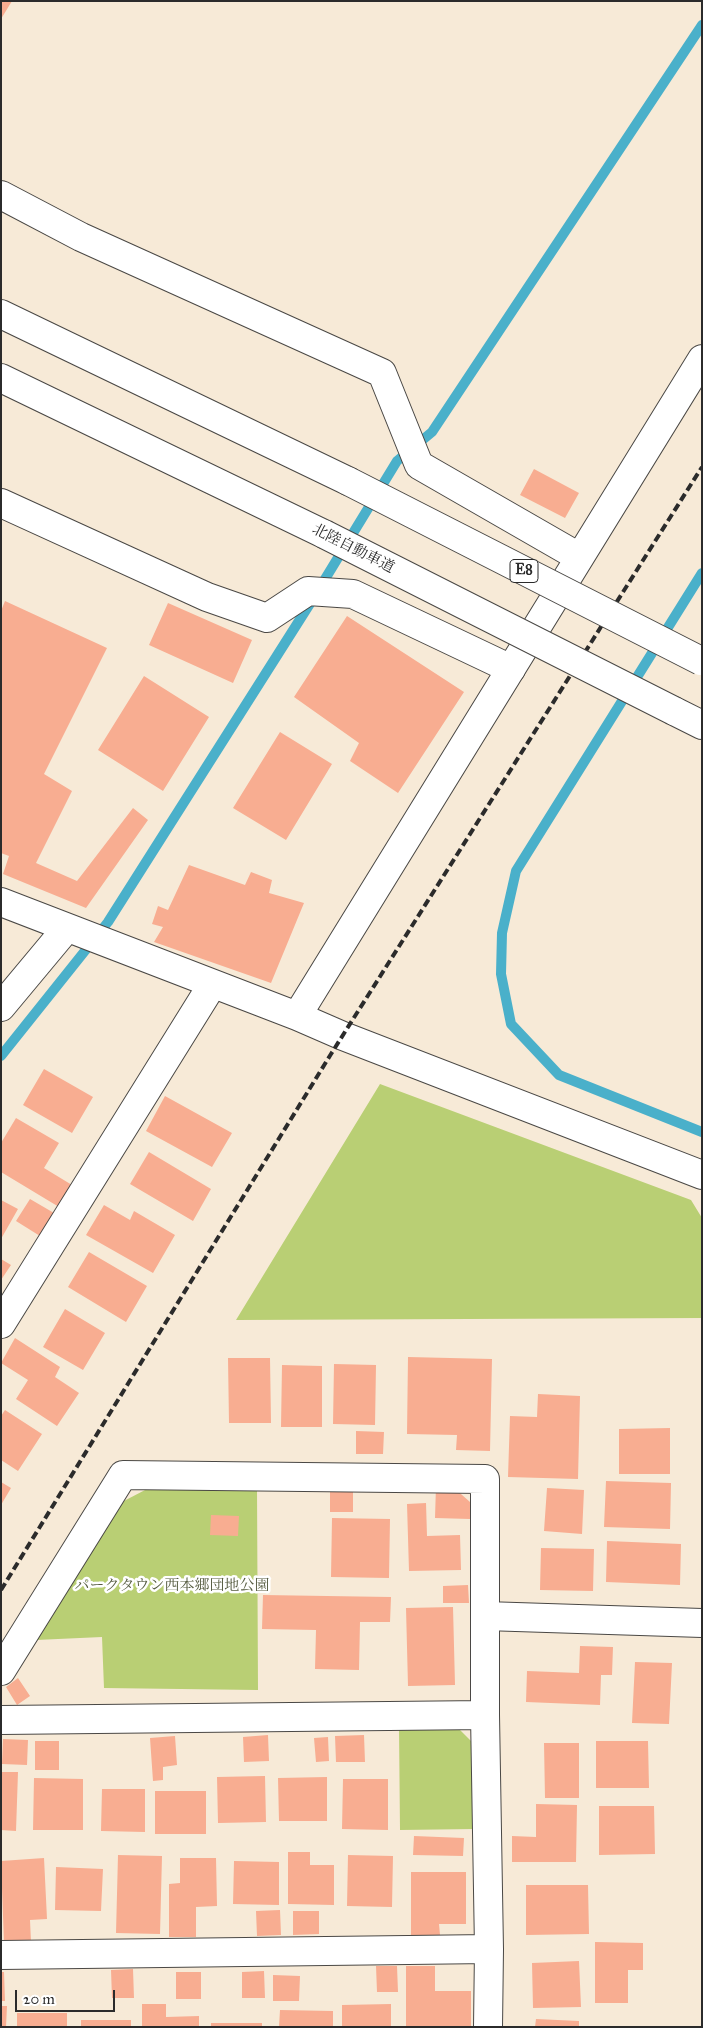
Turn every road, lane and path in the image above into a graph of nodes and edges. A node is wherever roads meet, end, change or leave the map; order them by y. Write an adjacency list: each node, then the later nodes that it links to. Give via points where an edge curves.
1 (1, 195): 6 (main road, via 81,237 382,373 419,465)
2 (1, 314): 7 (main road, E8, bridge, via 348,482)
3 (702, 359): 6 (main road)
4 (1, 378): 9 (main road, 北陸自動車道, bridge, via 324,534)
5 (1, 503): 8 (main road, via 207,597 268,618 308,591 353,594)
6 (579, 557): 8 (main road)
7 (702, 661)
8 (510, 669): 14 (main road)
9 (702, 725)
10 (1, 902): 11 (main road)
11 (66, 929): 12 (main road); 13 (main road)
12 (212, 985): 14 (main road); 16 (main road)
13 (1, 1007)
14 (297, 1016): 15 (main road)
15 (702, 1175)
16 (1, 1324)
17 (485, 1616): 18 (main road); 19 (main road, via 485,1479 123,1475); 20 (main road)
18 (702, 1623)
19 (1, 1671)
20 (485, 1715): 21 (main road); 22 (main road)
21 (1, 1720)
22 (489, 1949): 23 (main road); 24 (main road)
23 (1, 1955)
24 (488, 2027)

